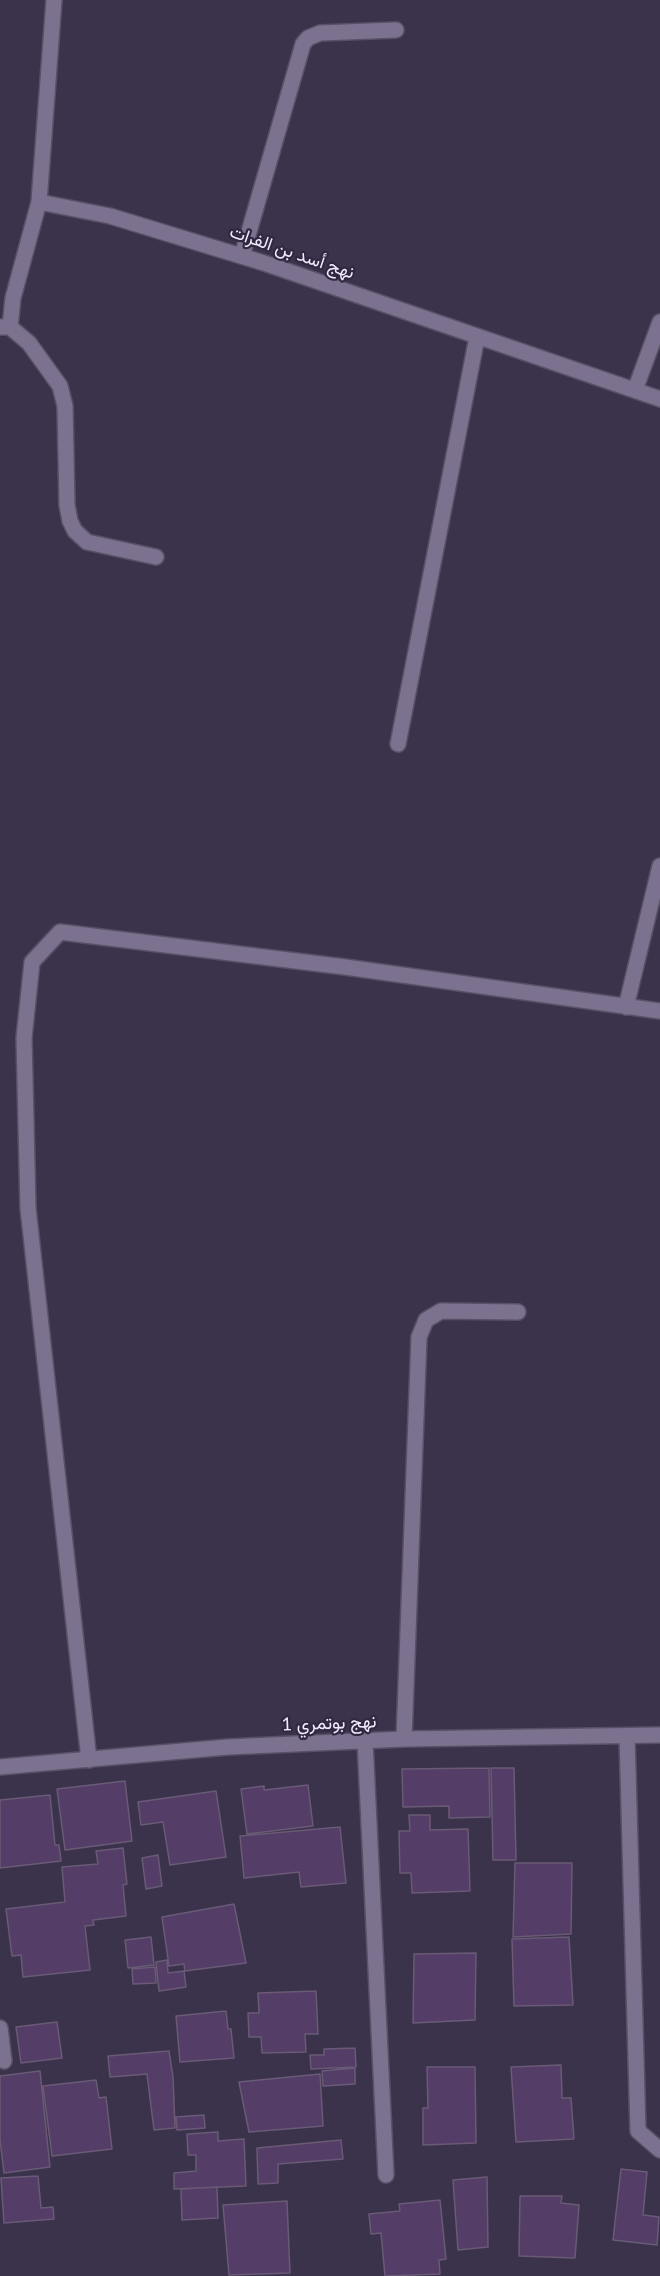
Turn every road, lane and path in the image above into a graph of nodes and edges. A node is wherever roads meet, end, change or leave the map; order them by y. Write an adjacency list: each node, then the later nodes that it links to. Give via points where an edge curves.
1 (54, 0): 3 (street)
2 (396, 30): 4 (street, via 320,33 303,44)
3 (39, 202): 4 (street, نهج أسد بن الفرات, via 101,214); 6 (street)
4 (242, 256): 7 (street, نهج أسد بن الفرات)
5 (660, 322): 8 (street)
6 (5, 327): 10 (street, via 29,343 60,386 65,406 67,505 75,531 87,542)
7 (477, 337): 8 (street, نهج أسد بن الفرات); 11 (street)
8 (634, 390): 9 (street, نهج أسد بن الفرات)
9 (660, 399)
10 (156, 557)
11 (398, 744)
12 (660, 866): 13 (street)
13 (626, 1008): 14 (street); 20 (street, via 345,967 60,932 32,962 24,1038 28,1208)
14 (660, 1011)
15 (518, 1312): 18 (street, via 441,1311 426,1320 419,1337)
16 (660, 1735): 17 (street, نهج بوتمري 1)
17 (627, 1736): 18 (street, نهج بوتمري 1); 24 (street, via 638,2131)
18 (404, 1739): 19 (street, نهج بوتمري 1)
19 (365, 1741): 20 (street, نهج بوتمري 1, via 228,1747); 25 (street)
20 (89, 1760): 21 (street, نهج بوتمري 1)
21 (0, 1767)
22 (0, 2028): 23 (street)
23 (4, 2061)
24 (660, 2150)
25 (386, 2175)

